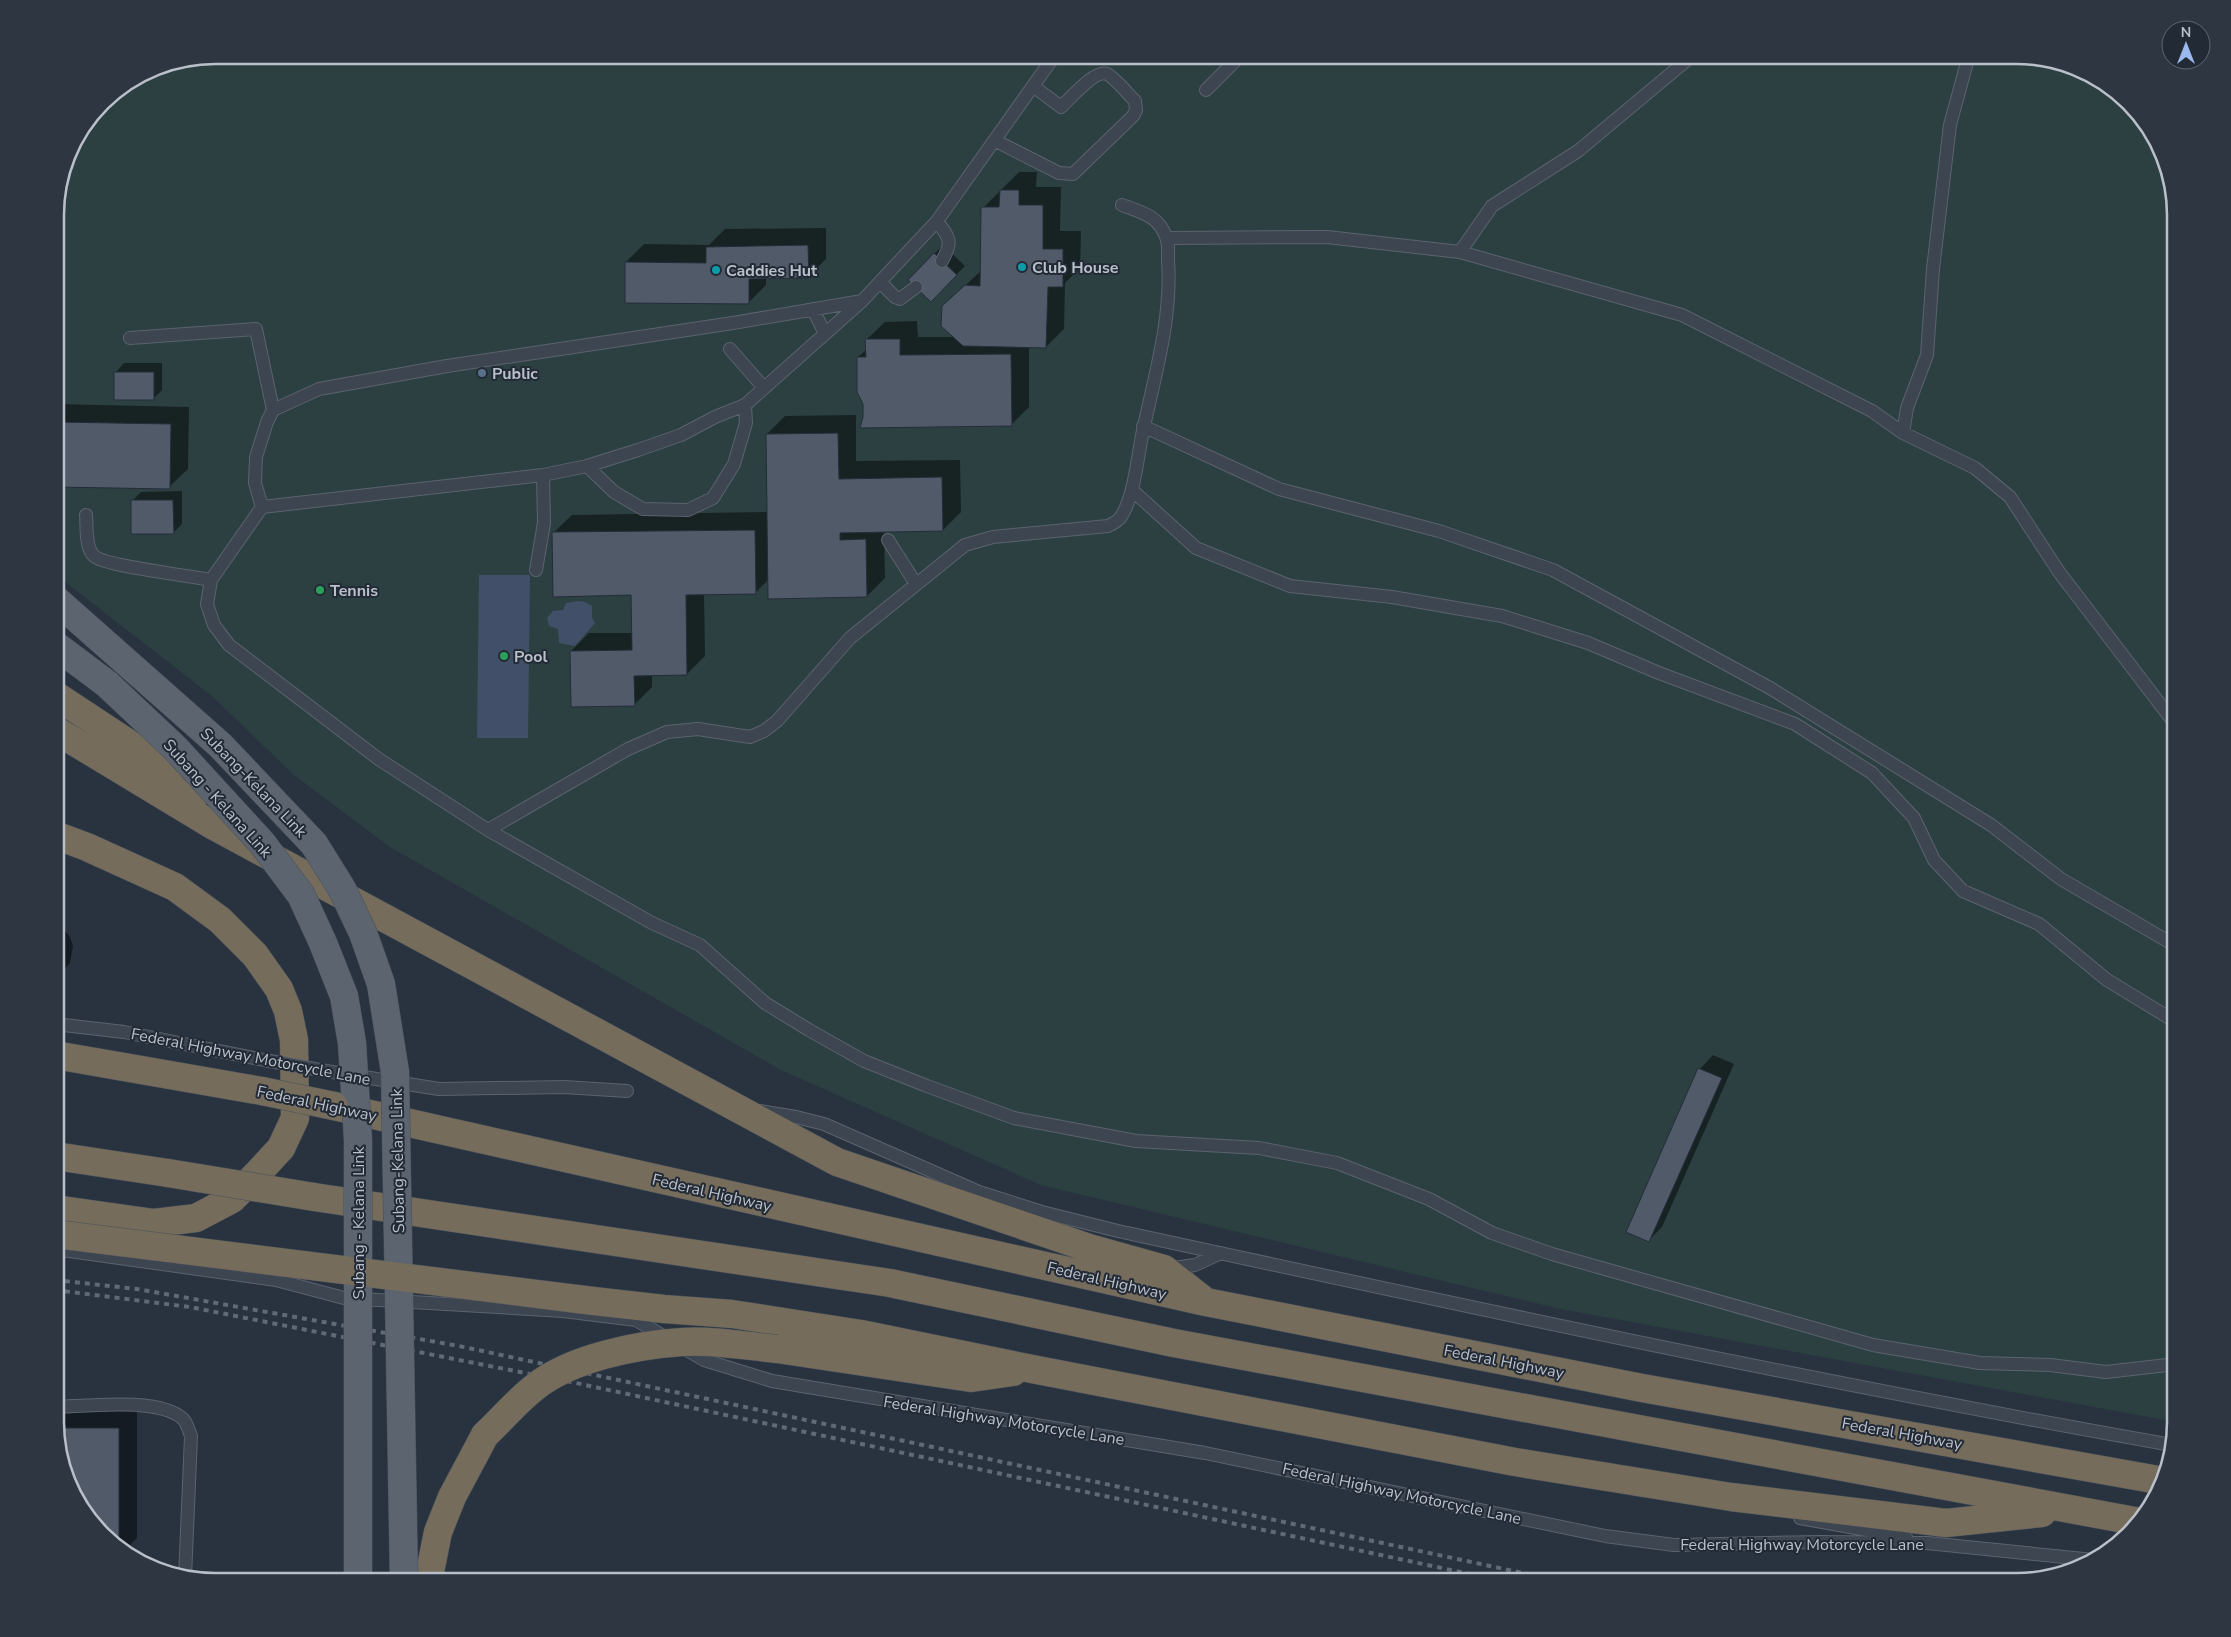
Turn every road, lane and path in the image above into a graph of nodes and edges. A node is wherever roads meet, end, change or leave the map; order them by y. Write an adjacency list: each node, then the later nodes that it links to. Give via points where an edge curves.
1 (1049, 64): 5 (lane)
2 (1232, 64): 6 (lane)
3 (1682, 64): 11 (lane, via 1578,152 1492,206)
4 (1967, 64): 24 (lane, via 1950,125 1933,269 1927,354 1907,408)
5 (1034, 86): 7 (lane); 7 (lane, via 1061,107 1092,77 1107,74 1135,101 1136,110 1073,174 1060,173)
6 (1206, 90)
7 (996, 141): 9 (lane)
8 (1122, 205): 10 (lane, via 1157,220)
9 (937, 221): 12 (lane, via 950,241); 13 (lane)
10 (1167, 238): 11 (lane, via 1327,237); 23 (lane, via 1170,288 1158,365)
11 (1460, 252): 24 (lane, via 1682,315 1872,411)
12 (942, 261)
13 (880, 282): 14 (lane, via 900,299); 15 (lane)
14 (916, 287)
15 (862, 301): 16 (lane); 17 (lane)
16 (813, 310): 17 (lane); 22 (lane, via 393,375 319,389)
17 (825, 334): 20 (lane)
18 (130, 338): 22 (lane, via 256,329)
19 (730, 349): 20 (lane)
20 (764, 388): 21 (lane)
21 (745, 405): 25 (lane, via 682,435); 25 (lane, via 746,423 734,464 713,498 688,510 643,509 614,492)
22 (273, 410): 28 (lane, via 256,457 255,484)
23 (1143, 426): 27 (lane); 44 (lane, via 1279,489 1439,531 1553,570 1770,688 1992,825 2061,879)
24 (1903, 433): 38 (lane, via 1975,468 2010,497 2058,572)
25 (587, 466): 26 (lane)
26 (543, 475): 28 (lane); 31 (lane, via 544,523)
27 (1132, 490): 33 (lane, via 1120,518 1108,526 993,537 974,542 965,545); 45 (lane, via 1196,548 1290,586 1392,597 1502,616 1588,643 1795,724 1872,773 1914,818 1934,860 1963,891 2038,924 2107,980)
28 (262, 506): 32 (lane)
29 (86, 515): 32 (lane, via 89,547 94,556 110,563)
30 (888, 540): 33 (lane)
31 (536, 570)
32 (211, 580): 42 (lane, via 207,604 214,625 229,645 380,760)
33 (916, 584): 42 (lane, via 850,638 777,721 764,731 750,737 698,729 667,732 628,749)
34 (64, 607): 71 (main road, Subang-Kelana Link, bridge, via 220,745 314,844 342,888 381,984 396,1072)
35 (64, 652): 40 (main road, Subang - Kelana Link, bridge, via 107,684)
36 (64, 681): 40 (highway, bridge, via 110,712)
37 (64, 701): 41 (highway, via 152,759)
38 (2167, 713)
39 (64, 735): 41 (highway)
40 (174, 748): 70 (main road, Subang - Kelana Link, bridge, via 262,843 301,896 324,943 344,996 352,1043 358,1140)
41 (214, 826): 57 (highway, via 837,1162 1089,1248)
42 (488, 830): 59 (lane, via 652,924 700,945 765,1003 856,1056 1014,1118 1136,1141 1259,1148 1337,1163 1429,1199 1492,1233 1552,1254 1873,1344 1980,1363 2050,1365 2106,1372)
43 (64, 838): 52 (highway, via 175,887 220,920 255,954 279,989 294,1040 295,1118 281,1148 232,1199 196,1218 154,1223)
44 (2167, 941)
45 (2167, 1017)
46 (64, 1025): 48 (lane, Federal Highway Motorcycle Lane, bridge, via 124,1032 264,1060 439,1089 564,1087)
47 (64, 1057): 58 (highway, Federal Highway, bridge, via 334,1106)
48 (627, 1091)
49 (752, 1110): 56 (lane, via 824,1124 979,1192 1042,1212)
50 (64, 1157): 65 (highway, bridge, via 890,1283 1184,1345)
51 (64, 1211): 52 (highway)
52 (82, 1213): 53 (lane)
53 (64, 1228)
54 (64, 1236): 60 (highway, bridge, via 664,1309 732,1314 861,1334)
55 (64, 1250): 67 (lane, Federal Highway Motorcycle Lane, via 276,1280 344,1298 563,1311 636,1320 704,1360 772,1380 1205,1452 1605,1536 1674,1545 1820,1542 1927,1543)
56 (1221, 1253): 57 (lane, via 1195,1264); 62 (lane, via 1645,1344)
57 (1164, 1269): 58 (highway)
58 (1206, 1302): 63 (highway, Federal Highway, via 1642,1388)
59 (2167, 1365)
60 (1032, 1369): 64 (highway, via 1515,1462); 72 (highway, bridge, via 971,1378 731,1344 683,1342 600,1356 566,1368 535,1386 485,1435 452,1497 438,1532)
61 (64, 1406): 69 (lane, via 151,1405 172,1411 185,1421 191,1436)
62 (2166, 1444)
63 (2156, 1479)
64 (1731, 1497): 65 (highway, via 1946,1523); 67 (lane, Federal Highway Motorcycle Lane, via 1782,1515)
65 (2074, 1510): 66 (highway)
66 (2131, 1520)
67 (1962, 1547): 68 (lane, Federal Highway Motorcycle Lane)
68 (2081, 1559)
69 (185, 1570)
70 (358, 1573)
71 (404, 1573)
72 (430, 1573)

